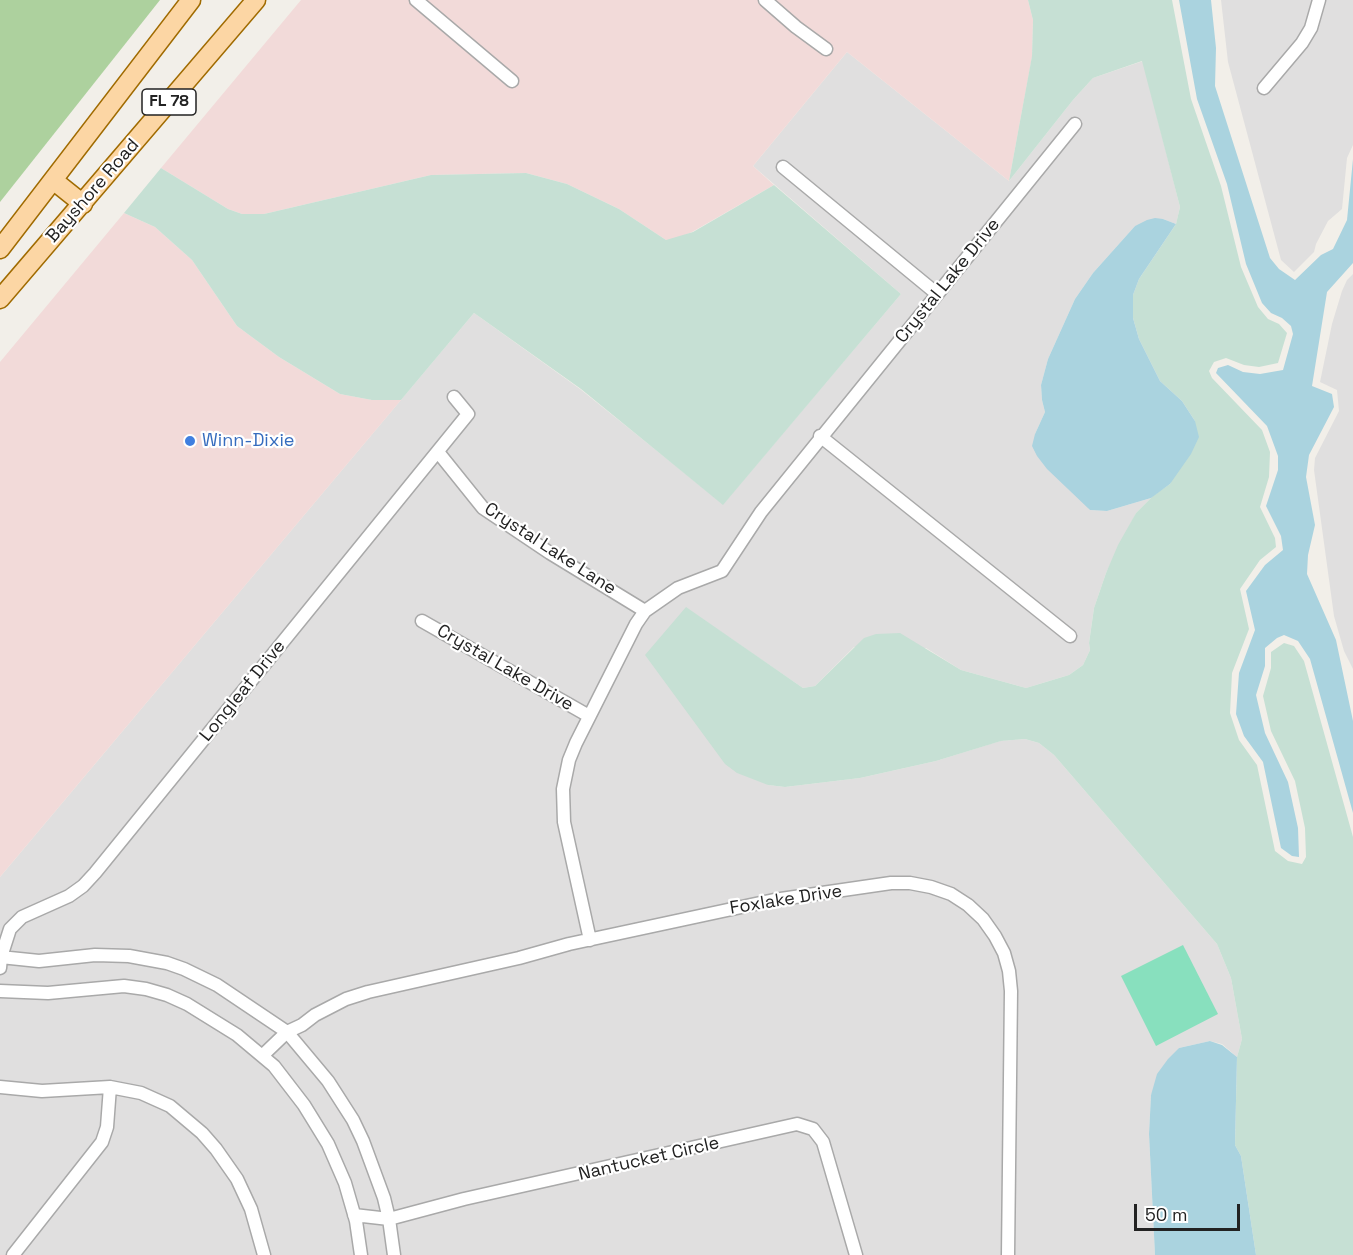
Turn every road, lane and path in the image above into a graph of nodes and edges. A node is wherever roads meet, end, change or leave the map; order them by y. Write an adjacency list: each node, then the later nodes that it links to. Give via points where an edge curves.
1 (191, 0): 11 (main road, Bayshore Road / FL 78)
2 (256, 0): 12 (main road, Bayshore Road / FL 78)
3 (416, 0): 7 (street)
4 (765, 0): 6 (street)
5 (1319, 0): 8 (street, via 1302,43)
6 (826, 49)
7 (512, 81)
8 (1264, 88)
9 (1075, 124): 14 (street, Crystal Lake Drive)
10 (783, 167): 14 (street)
11 (53, 180): 12 (main road); 13 (main road, Bayshore Road / FL 78)
12 (83, 204): 15 (main road, Bayshore Road / FL 78)
13 (0, 249)
14 (936, 293): 17 (street, Crystal Lake Drive)
15 (0, 299)
16 (454, 397): 18 (street, Longleaf Drive, via 468,414)
17 (820, 436): 19 (street, Crystal Lake Drive, via 756,519 722,571 678,588); 21 (street)
18 (438, 452): 19 (street, Crystal Lake Lane, via 483,508); 24 (street, Longleaf Drive, via 95,873 69,896 22,917 10,929)
19 (645, 611): 22 (street, Crystal Lake Drive)
20 (422, 621): 22 (street, Crystal Lake Drive)
21 (1070, 636)
22 (589, 716): 23 (street, Crystal Lake Drive, via 569,760 562,806)
23 (590, 940): 26 (street, Foxlake Drive, via 368,992 330,1007); 37 (street, Foxlake Drive, via 774,900 891,883 931,887 968,905 995,936 1006,962 1011,991)
24 (0, 961): 26 (street, via 39,962 95,955 166,963 217,985)
25 (0, 991): 27 (street, via 48,993 102,986 146,989 204,1013)
26 (287, 1032): 27 (street, Foxlake Drive); 31 (street, via 328,1081 353,1120 377,1176)
27 (263, 1055): 30 (street, via 290,1085 323,1135 345,1183)
28 (0, 1087): 29 (street, via 42,1091)
29 (110, 1087): 32 (street, via 102,1142); 33 (street, via 141,1093 170,1106 216,1149 245,1194)
30 (354, 1215): 31 (street, Nantucket Circle); 34 (street)
31 (389, 1219): 35 (street); 36 (street, Nantucket Circle, via 797,1124 813,1129 823,1142)
32 (14, 1255)
33 (264, 1255)
34 (361, 1255)
35 (394, 1255)
36 (856, 1255)
37 (1008, 1255)

